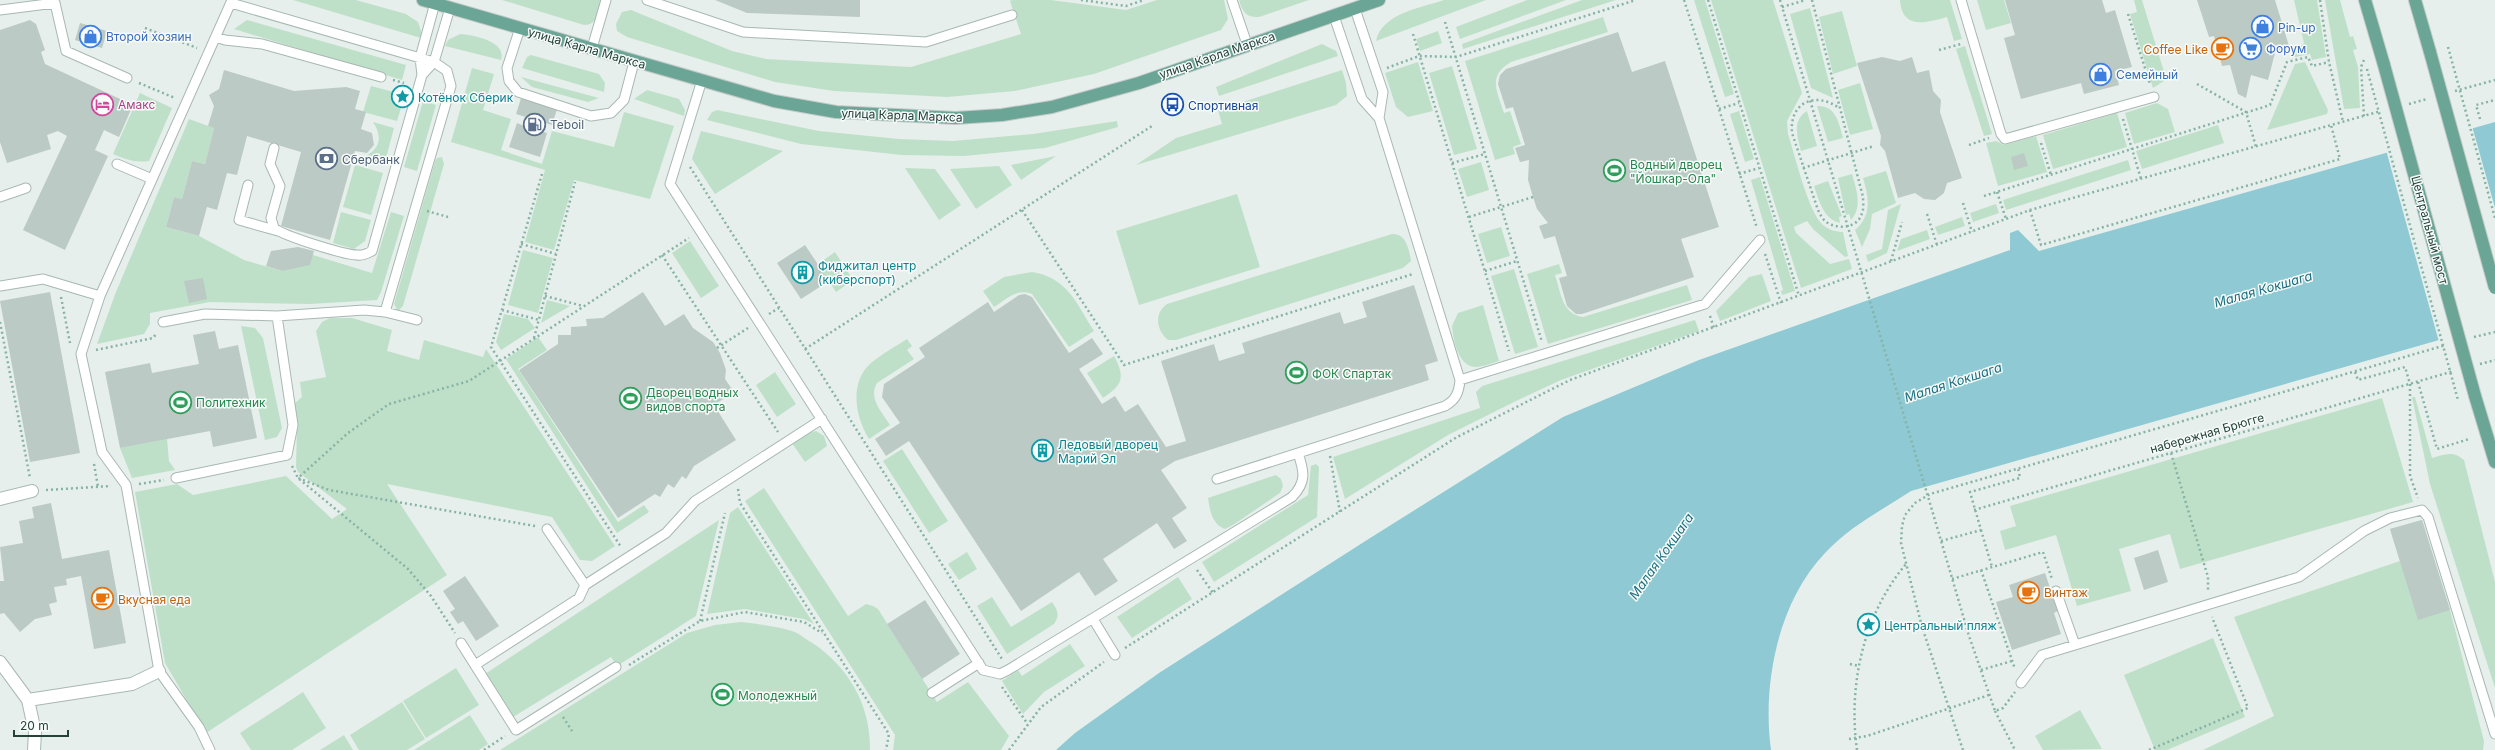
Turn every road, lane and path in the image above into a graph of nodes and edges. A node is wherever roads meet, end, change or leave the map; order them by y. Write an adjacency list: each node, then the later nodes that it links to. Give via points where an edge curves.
1 (423, 0): 19 (main road, улица Карла Маркса)
2 (606, 0): 35 (lane)
3 (647, 0): 25 (lane, via 743,32 926,42)
4 (1081, 0): 5 (path, via 1126,6)
5 (1144, 0)
6 (1232, 0): 32 (lane)
7 (1379, 0): 22 (main road, улица Карла Маркса)
8 (1636, 0): 39 (path)
9 (1684, 0): 60 (path)
10 (1708, 0): 57 (path)
11 (1780, 0): 20 (path)
12 (1806, 0): 20 (path)
13 (1812, 0): 59 (path)
14 (1961, 0): 67 (lane, via 2001,134 2008,139)
15 (2320, 0): 44 (path)
16 (2365, 0): 151 (main road, Центральный мост, bridge)
17 (2415, 0): 117 (main road, bridge)
18 (232, 1): 31 (lane); 40 (lane)
19 (435, 3): 21 (main road, улица Карла Маркса); 40 (lane)
20 (1782, 7): 54 (path)
21 (450, 8): 29 (main road, улица Карла Маркса); 42 (lane)
22 (1355, 9): 26 (main road, улица Карла Маркса); 46 (lane)
23 (0, 10): 49 (lane, via 55,4 66,51)
24 (2128, 14): 53 (path)
25 (1012, 15)
26 (1334, 16): 32 (main road, улица Карла Маркса); 62 (lane, via 1362,98)
27 (1445, 22): 39 (path)
28 (145, 28): 37 (path)
29 (520, 28): 35 (main road, улица Карла Маркса); 43 (lane, via 507,68 509,81 518,92 591,116 610,113 624,100)
30 (1413, 34): 38 (path)
31 (216, 37): 37 (lane); 48 (lane, via 262,44)
32 (1247, 44): 50 (main road, улица Карла Маркса, via 1139,83 1052,107 1002,115 956,118 836,112 774,101)
33 (1956, 45): 36 (path)
34 (2448, 47): 100 (path, bridge)
35 (592, 48): 43 (main road, улица Карла Маркса)
36 (1939, 50)
37 (209, 52): 56 (lane)
38 (1420, 56): 39 (path); 46 (path); 78 (path)
39 (1456, 57): 75 (path)
40 (420, 58): 42 (lane); 47 (lane)
41 (2364, 60): 64 (path, via 2360,67 2364,116)
42 (434, 62): 47 (lane); 124 (lane, via 447,71 451,86)
43 (634, 62): 50 (main road, улица Карла Маркса)
44 (2329, 62): 61 (path, via 2312,66 2308,57 2287,62 2270,104); 64 (path)
45 (2367, 69): 144 (path, bridge)
46 (1376, 71): 62 (lane, via 1383,92)
47 (422, 75): 105 (lane, via 372,251 359,256 351,255)
48 (381, 77)
49 (127, 78)
50 (702, 80): 104 (lane, via 670,184)
51 (2197, 84): 61 (path)
52 (151, 88): 56 (path)
53 (2154, 97): 58 (lane)
54 (1809, 100): 59 (path, via 1820,98 1830,101); 76 (path); 81 (path, via 1801,105 1791,124)
55 (2495, 100): 63 (path, via 2476,105)
56 (186, 103): 85 (lane)
57 (1739, 103): 60 (path); 80 (path)
58 (2120, 107): 67 (lane); 73 (path)
59 (1839, 108): 74 (path)
60 (1719, 109): 83 (path)
61 (2246, 112): 71 (path); 73 (path)
62 (1379, 118): 114 (lane)
63 (2480, 120)
64 (2343, 122): 66 (path)
65 (1152, 126): 96 (path)
66 (2331, 126): 71 (path); 97 (path, via 2340,159 2056,241 2041,245)
67 (2038, 131): 84 (path)
68 (1985, 140): 69 (path)
69 (1968, 145)
70 (1874, 146): 74 (path)
71 (2256, 147): 86 (path)
72 (274, 148): 105 (lane, via 270,164 280,186 271,218 272,225)
73 (2132, 150): 84 (path); 86 (path)
74 (1851, 153): 76 (path); 103 (path, via 1863,197 1862,214)
75 (1485, 154): 78 (path); 95 (path)
76 (1827, 161): 81 (path); 103 (path)
77 (117, 164): 85 (lane)
78 (1452, 164): 99 (path)
79 (688, 165): 134 (path)
80 (1759, 168): 83 (path); 120 (path)
81 (1803, 168): 103 (path, via 1818,210 1825,221 1838,227)
82 (542, 174): 108 (path)
83 (1739, 174): 107 (path)
84 (2051, 175): 90 (path)
85 (152, 179): 118 (lane)
86 (2141, 179): 97 (path)
87 (575, 182): 110 (path)
88 (248, 185): 105 (lane, via 239,220)
89 (26, 188): 92 (lane)
90 (1997, 192): 91 (path); 101 (path)
91 (1984, 196)
92 (0, 197)
93 (1533, 197): 95 (path)
94 (1963, 202): 106 (path)
95 (1501, 207): 99 (path); 112 (path)
96 (1022, 210): 114 (path, via 1124,365); 134 (path)
97 (2030, 210): 101 (path)
98 (1927, 214): 109 (path)
99 (1469, 217): 115 (path)
100 (2495, 218)
101 (2006, 219): 106 (path)
102 (1902, 222): 113 (path)
103 (1848, 226): 167 (path, bridge)
104 (701, 230): 111 (path); 145 (lane)
105 (279, 232)
106 (1972, 232): 109 (path)
107 (1760, 240): 121 (path); 136 (lane, via 1705,304)
108 (521, 244): 110 (path); 123 (path)
109 (1937, 245): 113 (path)
110 (556, 254): 119 (path)
111 (662, 255): 122 (path); 147 (path)
112 (1517, 260): 115 (path); 136 (path)
113 (1892, 261): 120 (path)
114 (1426, 270): 141 (lane)
115 (1485, 271): 138 (path)
116 (0, 286): 118 (lane, via 43,279)
117 (2495, 288)
118 (100, 296): 135 (lane)
119 (545, 296): 122 (path); 127 (path)
120 (1799, 296): 121 (path)
121 (1781, 303): 163 (path, via 1570,380 1456,437)
122 (583, 306): 131 (path)
123 (502, 310): 127 (path); 137 (path, via 491,347)
124 (385, 312): 125 (lane, via 364,310); 126 (lane)
125 (277, 316): 129 (lane, via 205,314); 155 (lane, via 293,425 287,455)
126 (416, 320)
127 (539, 320): 131 (path)
128 (0, 322): 159 (path)
129 (163, 322): 135 (path, via 153,338)
130 (2495, 332): 132 (path)
131 (534, 338): 137 (path)
132 (2473, 338)
133 (2451, 344): 139 (path)
134 (805, 349): 194 (path, via 1002,659)
135 (81, 354): 158 (lane, via 102,452)
136 (1545, 354): 138 (lane)
137 (500, 360): 156 (path, via 469,381 389,404 348,433); 168 (path)
138 (1513, 364): 141 (lane)
139 (2355, 372): 143 (path, via 2358,380 2405,367); 152 (path)
140 (2445, 374): 142 (path, набережная Брюгге)
141 (1460, 380): 148 (lane, via 1460,390 1453,401 1444,406)
142 (2418, 382): 143 (path, набережная Брюгге); 146 (path, via 2437,449)
143 (2410, 384): 150 (path, набережная Брюгге); 162 (path, via 2410,476)
144 (2458, 400)
145 (822, 419): 147 (lane); 187 (lane)
146 (2469, 439)
147 (785, 442): 154 (lane)
148 (1328, 444): 149 (lane); 163 (path)
149 (1298, 453): 157 (lane); 169 (lane, via 1304,478 1292,497)
150 (2171, 453): 161 (path, набережная Брюгге); 178 (path, via 2208,578)
151 (2495, 462)
152 (2018, 468): 161 (path, via 2020,478 1970,492); 170 (path, via 1925,496 1915,502 1905,515 1902,526 1901,543)
153 (296, 474): 156 (path)
154 (735, 475): 168 (lane, via 695,500 666,533); 181 (path, via 740,503)
155 (176, 478): 158 (path)
156 (298, 478): 165 (path, via 329,490); 182 (path, via 408,569 431,596)
157 (1218, 479)
158 (126, 485): 159 (path); 193 (lane)
159 (32, 491): 160 (street)
160 (0, 499)
161 (1974, 510): 166 (path)
162 (2422, 510): 178 (lane, via 2390,518 2364,531 2299,577); 205 (lane, via 2428,517)
163 (1340, 512): 177 (path)
164 (725, 513): 180 (path)
165 (547, 529): 175 (lane)
166 (1980, 530): 167 (path); 171 (path)
167 (1941, 542): 174 (path)
168 (627, 558): 175 (lane)
169 (1190, 560): 177 (path); 179 (lane)
170 (1906, 564): 190 (path, via 1876,613); 200 (path, via 1922,627)
171 (1992, 567): 172 (path); 173 (path, via 2043,552)
172 (1982, 570): 174 (path); 185 (path)
173 (2049, 571)
174 (1952, 579): 192 (path)
175 (584, 584): 189 (lane, via 579,598)
176 (2056, 592): 183 (lane)
177 (1213, 593): 184 (path)
178 (2207, 605): 183 (lane); 216 (path, via 2248,708)
179 (1094, 619): 184 (lane); 194 (lane)
180 (700, 621): 181 (path, via 745,612 804,622); 191 (path, via 629,665)
181 (824, 635): 211 (path, via 889,734)
182 (461, 643): 189 (lane)
183 (2075, 646): 195 (lane, via 2042,655)
184 (1115, 655): 202 (path, via 1057,694)
185 (2012, 661): 192 (path); 195 (path)
186 (0, 662): 198 (street)
187 (979, 663): 194 (lane, via 983,670); 196 (lane)
188 (1850, 664): 190 (path)
189 (475, 665): 203 (lane)
190 (1859, 666): 206 (path, via 1855,693)
191 (616, 667): 199 (lane)
192 (1981, 670): 197 (path)
193 (159, 671): 198 (street, via 132,684); 209 (lane, via 198,727)
194 (1002, 673): 202 (path, via 1001,685)
195 (2021, 683): 201 (path, via 2003,708)
196 (932, 693)
197 (1990, 695): 200 (path); 201 (path)
198 (28, 700): 208 (street, via 35,732)
199 (555, 705): 203 (lane); 204 (path)
200 (1948, 709): 206 (path); 214 (path)
201 (1995, 711): 215 (path)
202 (1027, 723): 212 (path)
203 (516, 730): 210 (path)
204 (572, 731)
205 (2495, 734)
206 (1855, 738): 207 (path); 213 (path)
207 (1849, 739)
208 (34, 750)
209 (210, 750)
210 (484, 750)
211 (886, 750)
212 (1009, 750)
213 (1857, 750)
214 (1963, 750)
215 (2015, 750)
216 (2149, 750)

